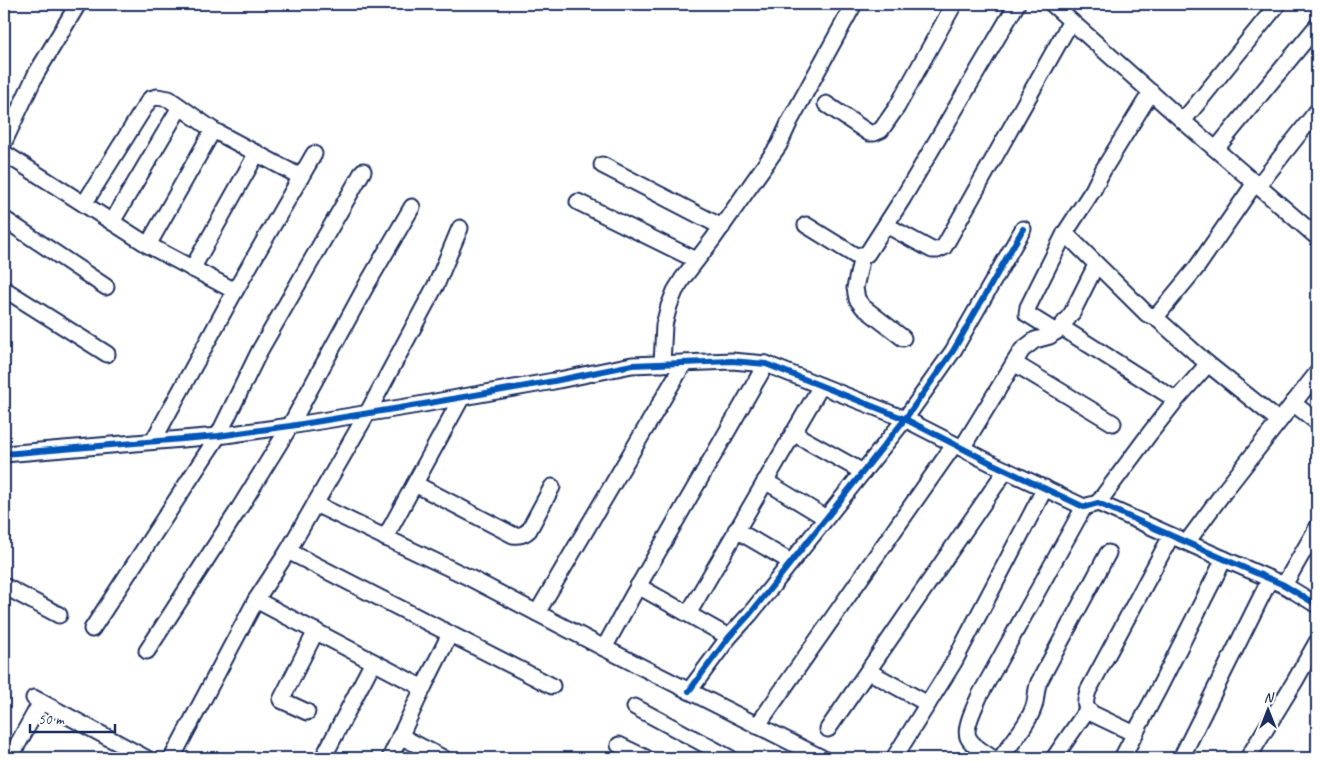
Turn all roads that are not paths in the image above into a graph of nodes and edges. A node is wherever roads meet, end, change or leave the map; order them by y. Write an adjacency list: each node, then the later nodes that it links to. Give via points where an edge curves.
1 (78, 4): 15 (street, via 36,74)
2 (854, 4): 31 (street, via 779,145)
3 (954, 4): 10 (street, via 881,130 868,133)
4 (1017, 4): 30 (street)
5 (1052, 4): 7 (street)
6 (1278, 4): 13 (street)
7 (1071, 21): 9 (street); 30 (street, via 944,247 932,250)
8 (1317, 26): 16 (street)
9 (1151, 92): 13 (street); 34 (street)
10 (826, 104)
11 (180, 107): 14 (street); 25 (street, via 169,99 150,99); 28 (street)
12 (1317, 111): 23 (street)
13 (1183, 121): 16 (street)
14 (213, 130): 18 (street); 36 (street)
15 (4, 142)
16 (1216, 149): 23 (street)
17 (4, 152): 25 (street)
18 (257, 153): 22 (street); 40 (street)
19 (314, 154): 22 (street)
20 (602, 165): 31 (street)
21 (363, 171): 65 (street, via 260,350)
22 (301, 177): 43 (street)
23 (1256, 184): 35 (street); 44 (street, via 1197,267)
24 (578, 202): 38 (street)
25 (84, 204): 28 (street)
26 (412, 207): 63 (street)
27 (4, 219): 41 (street)
28 (112, 222): 36 (street)
29 (806, 225): 37 (street, via 856,256)
30 (886, 225): 37 (street, via 867,254)
31 (722, 227): 38 (street)
32 (460, 228): 58 (street, via 437,283)
33 (1023, 229): 59 (street, via 954,351)
34 (1064, 234): 39 (street); 45 (street, via 1027,314)
35 (1317, 237)
36 (148, 245): 40 (street)
37 (862, 256): 46 (street, via 857,299)
38 (696, 260): 50 (street, via 669,306 664,325)
39 (1096, 265): 44 (street, via 1147,314); 45 (street, via 1072,312)
40 (192, 269): 43 (street)
41 (106, 287)
42 (4, 288): 47 (street)
43 (235, 290): 66 (street)
44 (1154, 316): 52 (street)
45 (1058, 330): 49 (street, via 1035,340 1022,350); 56 (street)
46 (903, 338)
47 (107, 354)
48 (684, 363): 50 (street); 51 (street, via 732,361); 93 (street)
49 (1014, 363): 62 (street); 67 (street)
50 (662, 364): 55 (street, via 632,365)
51 (766, 364): 54 (street); 90 (street)
52 (1208, 364): 56 (street); 60 (street)
53 (1317, 374): 57 (street)
54 (821, 386): 59 (street); 64 (street)
55 (462, 397): 58 (street); 72 (street)
56 (1176, 400): 76 (street)
57 (1293, 403): 60 (street); 61 (street)
58 (368, 412): 63 (street); 75 (street)
59 (905, 419): 67 (street); 70 (street)
60 (1279, 421): 82 (street)
61 (1317, 422)
62 (1113, 423)
63 (290, 426): 65 (street); 102 (street)
64 (793, 433): 70 (street); 71 (street)
65 (218, 436): 66 (street); 96 (street)
66 (153, 441): 68 (street)
67 (958, 446): 69 (street); 112 (street)
68 (4, 454)
69 (1006, 470): 74 (street); 104 (street)
70 (863, 472): 77 (street)
71 (765, 481): 77 (street); 79 (street)
72 (415, 484): 73 (street, via 518,536 529,530); 81 (street)
73 (552, 487)
74 (1045, 488): 76 (street); 108 (street, via 954,662)
75 (315, 504): 81 (street); 83 (street)
76 (1091, 505): 80 (street); 127 (street, via 980,695 969,723 968,738)
77 (826, 518): 86 (street)
78 (1317, 528): 88 (street)
79 (736, 530): 86 (street); 94 (street)
80 (1171, 536): 82 (street); 110 (street, via 1088,691)
81 (385, 538): 93 (street)
82 (1187, 542): 85 (street)
83 (288, 551): 91 (street); 98 (street)
84 (1108, 553): 128 (street, via 1039,682 1029,719)
85 (1224, 559): 87 (street); 114 (street)
86 (791, 562): 99 (street)
87 (1270, 579): 88 (street); 131 (street)
88 (1284, 585): 92 (street)
89 (4, 586): 95 (street)
90 (638, 586): 94 (street); 101 (street)
91 (256, 600): 97 (street); 119 (street)
92 (1317, 605)
93 (537, 613): 101 (street)
94 (688, 614): 99 (street)
95 (59, 615)
96 (92, 628)
97 (316, 631): 103 (street); 111 (street, via 282,700)
98 (450, 634): 105 (street); 106 (street)
99 (729, 637): 107 (street)
100 (1317, 642): 132 (street)
101 (604, 648): 107 (street)
102 (147, 651)
103 (373, 662): 106 (street); 120 (street)
104 (868, 671): 108 (street); 113 (street)
105 (552, 686)
106 (423, 688): 115 (street)
107 (689, 691): 112 (street)
108 (928, 704): 126 (street)
109 (635, 707): 124 (street)
110 (1087, 710): 114 (street); 129 (street)
111 (307, 712)
112 (757, 726): 125 (street)
113 (828, 729)
114 (1135, 734): 130 (street)
115 (400, 736): 121 (street); 122 (street)
116 (620, 745): 123 (street)
117 (10, 758): 118 (street, via 38,700)
118 (146, 758)
119 (172, 758)
120 (323, 758)
121 (390, 758)
122 (443, 758)
123 (646, 758)
124 (730, 758)
125 (822, 758)
126 (894, 758)
127 (992, 758)
128 (1000, 758)
129 (1054, 758)
130 (1122, 758)
131 (1180, 758)
132 (1248, 758)

